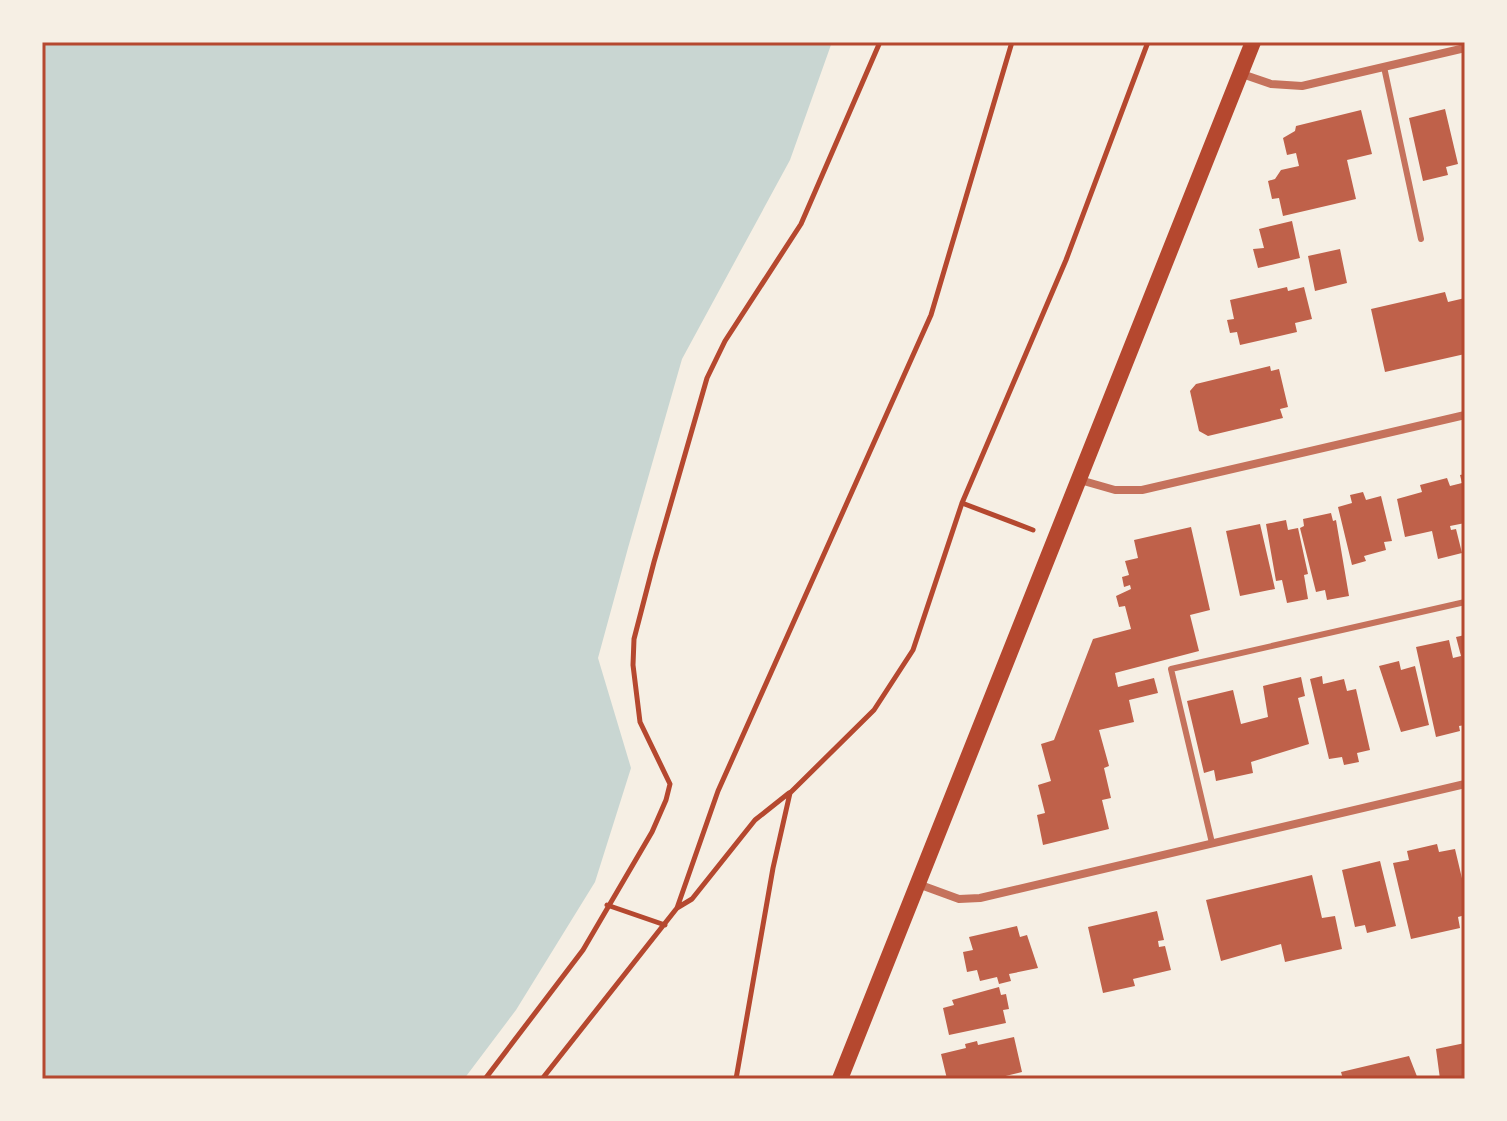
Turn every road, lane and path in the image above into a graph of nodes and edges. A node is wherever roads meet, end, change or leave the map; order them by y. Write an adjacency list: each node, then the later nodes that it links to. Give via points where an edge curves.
1 (880, 42): 18 (path, via 801,224 707,378 634,639 640,722 670,784 652,832)
2 (1012, 42): 19 (path, via 931,315 718,791)
3 (1148, 42): 11 (path, via 1066,260)
4 (1253, 42): 7 (main road)
5 (1465, 48): 6 (street)
6 (1384, 67): 7 (street, via 1302,86 1271,84); 8 (lane)
7 (1242, 74): 10 (main road)
8 (1421, 239)
9 (1465, 415): 10 (street, via 1142,490 1115,490)
10 (1080, 480): 17 (main road)
11 (962, 503): 12 (path); 15 (path, via 913,650 874,710)
12 (1034, 531)
13 (1465, 602): 16 (lane, via 1171,669)
14 (1465, 784): 16 (street)
15 (790, 793): 19 (path, via 755,820 692,899); 23 (path)
16 (1212, 843): 17 (street, via 969,899)
17 (918, 884): 24 (main road)
18 (607, 905): 20 (path); 21 (path, via 583,950)
19 (677, 908): 20 (path)
20 (665, 925): 22 (path)
21 (485, 1079)
22 (542, 1079)
23 (736, 1079)
24 (840, 1079)

